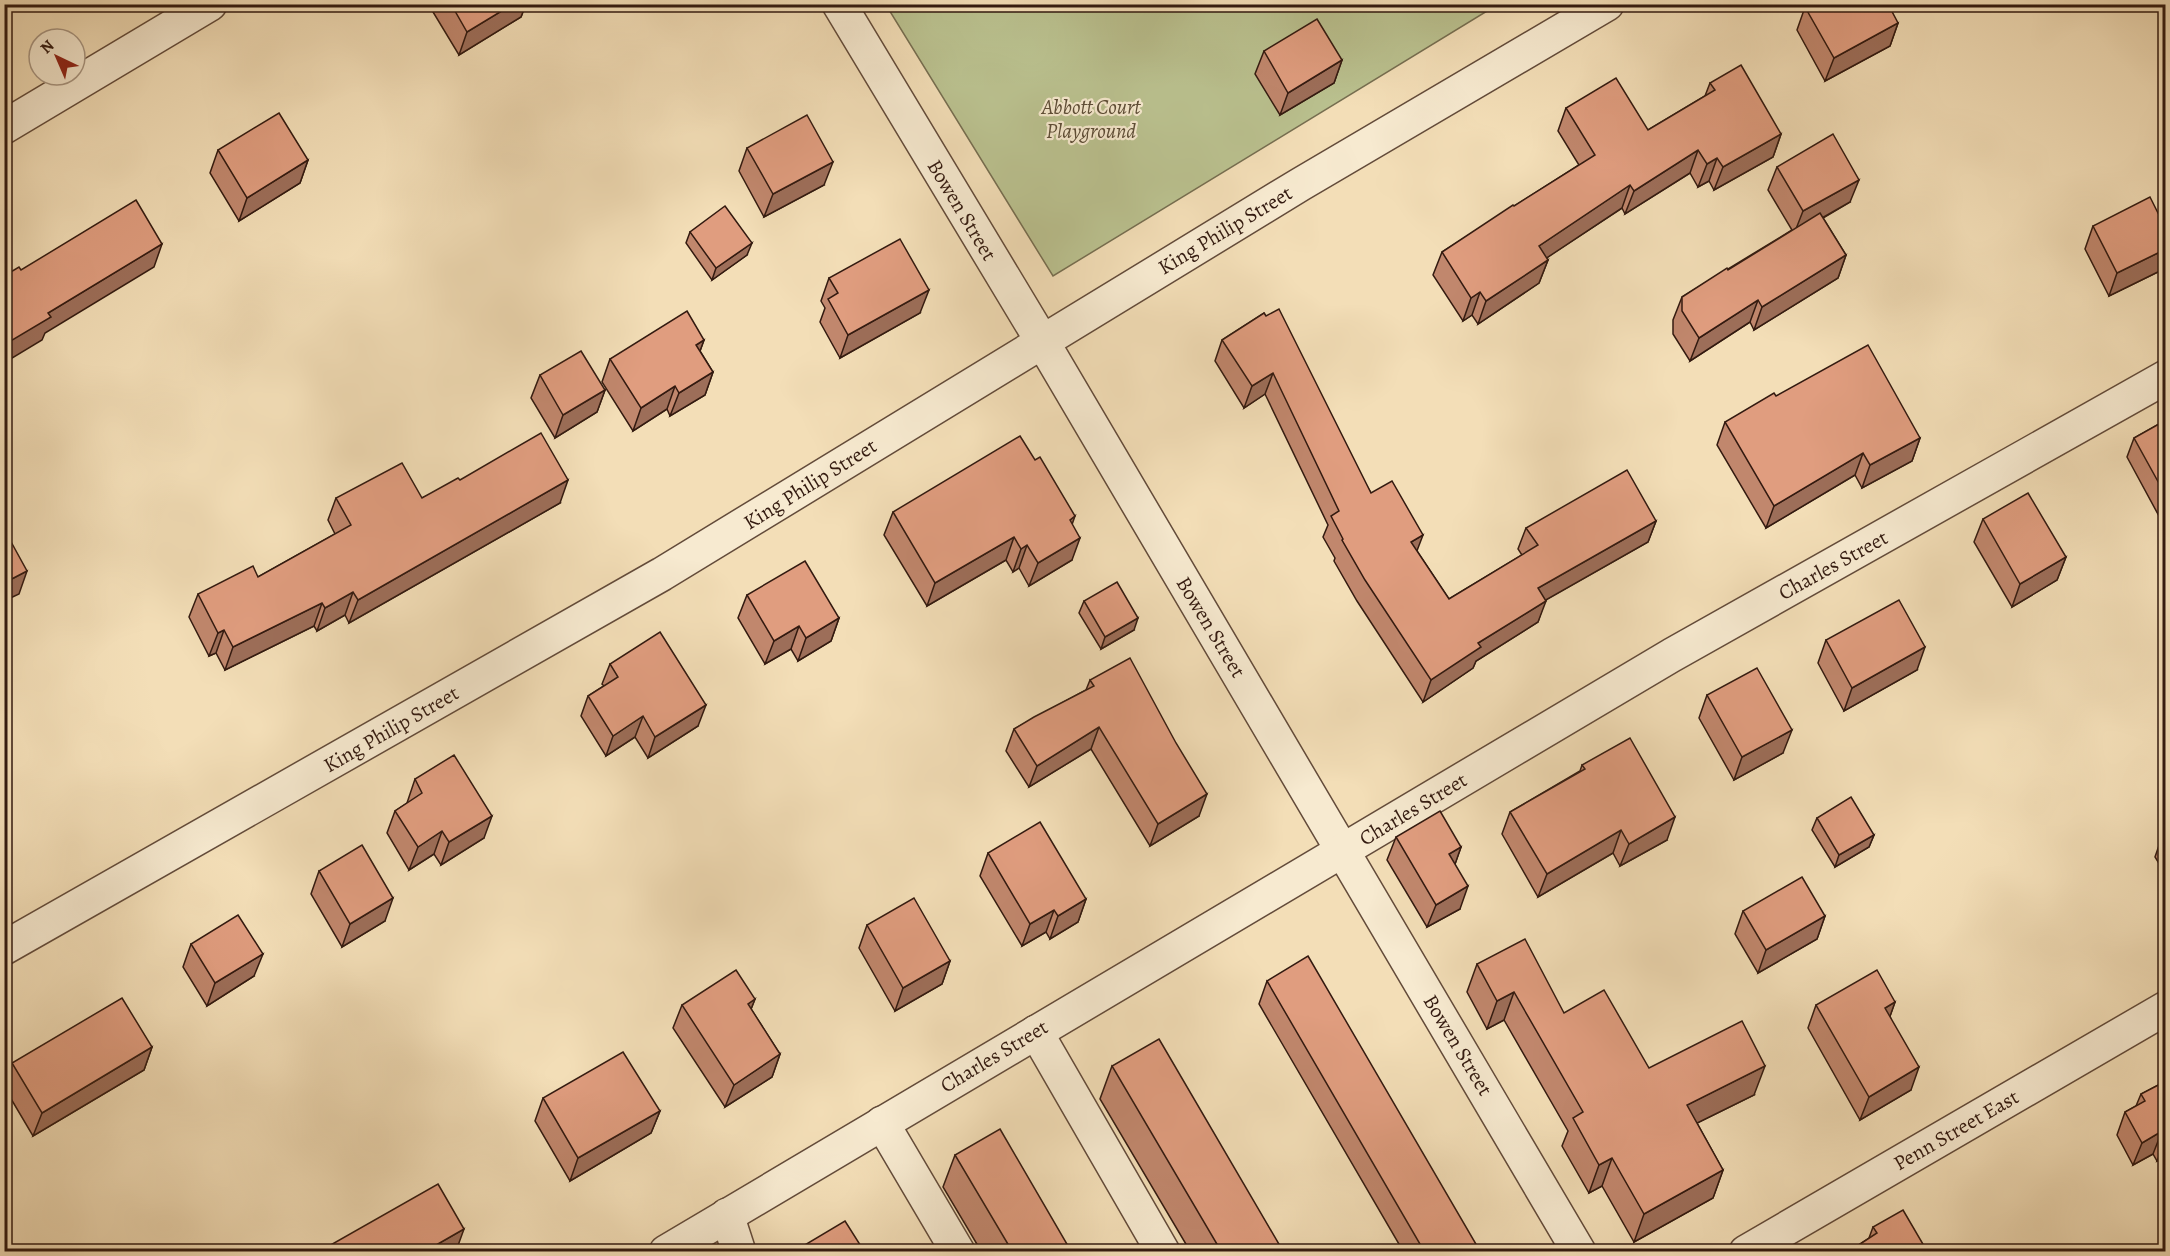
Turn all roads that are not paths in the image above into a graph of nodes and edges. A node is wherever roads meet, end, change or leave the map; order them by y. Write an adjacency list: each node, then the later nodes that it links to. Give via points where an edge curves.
1 (210, 4): 4 (street)
2 (839, 4): 5 (street, Bowen Street)
3 (1607, 4): 5 (street, King Philip Street)
4 (4, 127)
5 (1042, 342): 7 (street, Bowen Street); 8 (street, King Philip Street, via 652,580)
6 (2166, 377): 7 (street, Charles Street, via 1672,655)
7 (1343, 851): 10 (street, Charles Street); 17 (street, Bowen Street)
8 (4, 948)
9 (2166, 1008): 18 (street, Penn Street East)
10 (1036, 1032): 11 (street, Charles Street); 16 (street)
11 (882, 1123): 12 (street, Charles Street); 15 (street)
12 (727, 1215): 13 (street, Charles Street); 14 (street)
13 (666, 1251)
14 (739, 1251)
15 (958, 1251)
16 (1163, 1251)
17 (1579, 1251)
18 (1746, 1251)

